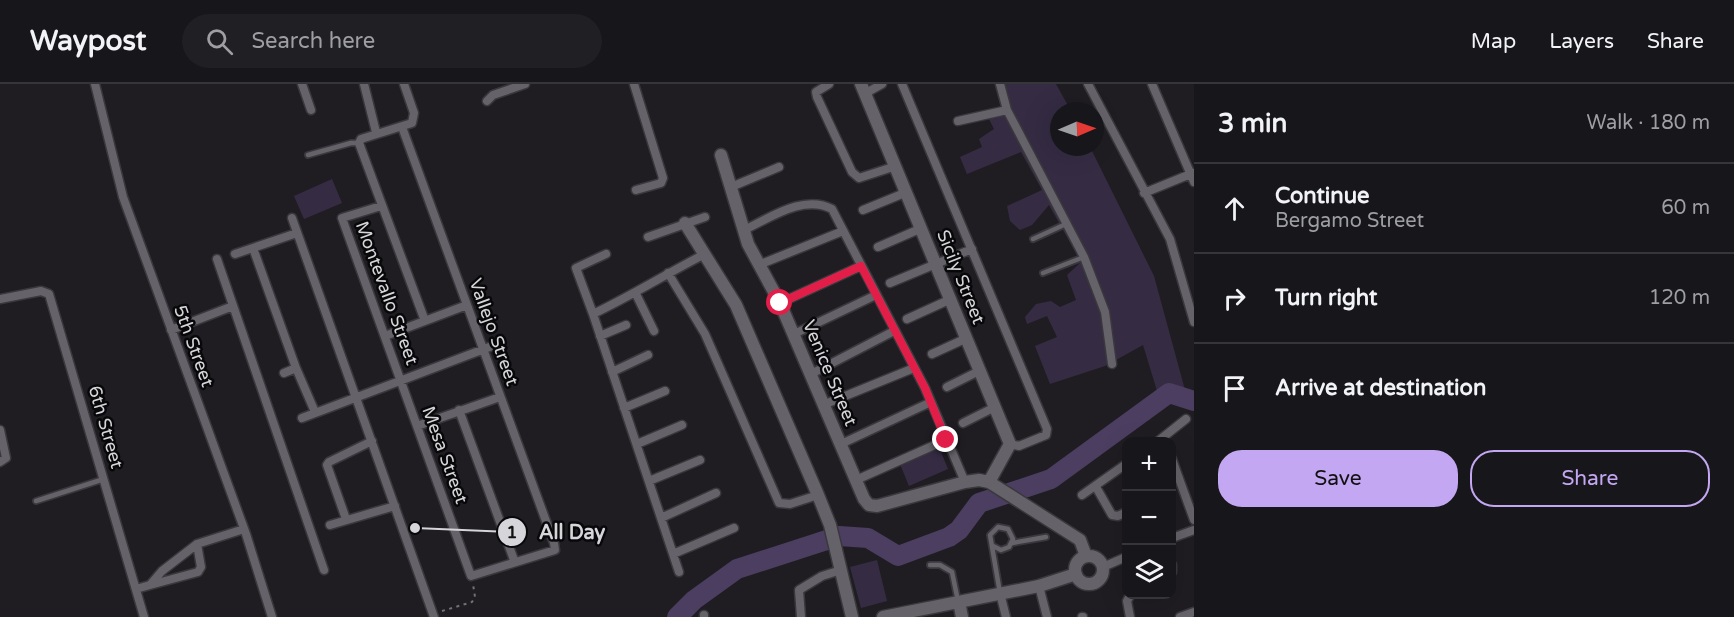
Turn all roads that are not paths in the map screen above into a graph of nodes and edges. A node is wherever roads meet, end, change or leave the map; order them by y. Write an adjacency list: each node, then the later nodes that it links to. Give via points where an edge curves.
1 (95, 84): 68 (street, 5th Street, via 123,197)
2 (302, 84): 15 (street)
3 (404, 84): 18 (street, via 414,118)
4 (489, 84): 5 (street, via 490,98)
5 (525, 84)
6 (634, 84): 27 (street, via 663,178 661,183)
7 (829, 84): 23 (street, via 816,92 852,172 859,178)
8 (881, 84): 14 (street)
9 (902, 84): 44 (street)
10 (1000, 84): 16 (street)
11 (1088, 84): 29 (street)
12 (1152, 84): 25 (street)
13 (368, 85): 19 (street)
14 (864, 88): 23 (street, Sicily Street)
15 (311, 110)
16 (1007, 110): 17 (street); 35 (street)
17 (958, 121)
18 (402, 127): 19 (street); 61 (street, Vallejo Street)
19 (376, 132): 20 (street)
20 (359, 144): 22 (lane); 30 (street)
21 (721, 154): 26 (street, Venice Street)
22 (308, 155)
23 (896, 166): 28 (street, Sicily Street)
24 (778, 167): 26 (street)
25 (1193, 176): 29 (street)
26 (731, 187): 37 (street, Venice Street)
27 (636, 190)
28 (907, 192): 31 (street); 36 (street, Sicily Street)
29 (1144, 193): 66 (street, via 1170,238)
30 (381, 206): 65 (street); 72 (street, Montevallo Street, via 342,218)
31 (863, 210)
32 (705, 217): 34 (street)
33 (292, 218): 39 (street)
34 (685, 223): 40 (street); 47 (street)
35 (1067, 223): 41 (lane); 48 (street)
36 (922, 228): 42 (street); 50 (street, Sicily Street)
37 (744, 230): 38 (street, via 804,204 832,209); 51 (street, Venice Street)
38 (843, 231): 51 (street); 52 (street)
39 (297, 233): 43 (street); 89 (street)
40 (648, 237)
41 (1033, 239)
42 (878, 247)
43 (253, 248): 45 (street); 80 (street)
44 (972, 249): 50 (street); 108 (street, via 1047,429 1046,435 1019,446)
45 (235, 254)
46 (606, 254): 63 (street, via 576,268)
47 (703, 255): 53 (street); 120 (street, via 736,305)
48 (1084, 258): 54 (lane); 79 (street, via 1105,312)
49 (217, 260): 62 (street)
50 (936, 263): 55 (street); 59 (street, Sicily Street)
51 (761, 264): 60 (street, Venice Street)
52 (861, 266): 57 (street); 60 (street)
53 (668, 273): 56 (street); 120 (street, via 705,334 779,503 790,504)
54 (1043, 273)
55 (890, 283)
56 (636, 294): 63 (street); 69 (street)
57 (876, 295): 70 (street); 71 (street)
58 (0, 299): 113 (street, 6th Street, via 41,291 49,294)
59 (951, 299): 64 (street); 74 (street, Sicily Street)
60 (780, 303): 71 (street, Venice Street)
61 (466, 305): 65 (street); 76 (street, Vallejo Street)
62 (233, 306): 68 (street); 143 (street)
63 (592, 314): 73 (street)
64 (907, 318)
65 (425, 321): 72 (street)
66 (1194, 322)
67 (626, 325): 73 (street)
68 (171, 330): 130 (street, 5th Street)
69 (654, 331)
70 (894, 331): 81 (street); 85 (street)
71 (794, 334): 85 (street, Venice Street)
72 (385, 336): 86 (street, Montevallo Street)
73 (600, 336): 83 (street)
74 (967, 338): 77 (street); 82 (street, Sicily Street)
75 (500, 343): 76 (street)
76 (484, 350): 86 (street); 90 (street, Vallejo Street)
77 (932, 354)
78 (648, 355): 83 (street)
79 (1113, 364)
80 (296, 368): 84 (street); 96 (street)
81 (914, 368): 91 (street); 92 (street)
82 (981, 370): 87 (street); 93 (street, Sicily Street)
83 (612, 372): 94 (street)
84 (284, 373)
85 (811, 374): 92 (street, Venice Street)
86 (400, 380): 89 (street); 101 (street, Mesa Street)
87 (947, 387)
88 (665, 391): 94 (street)
89 (356, 397): 96 (street); 105 (street)
90 (500, 397): 95 (street); 140 (street, Vallejo Street, via 555,549)
91 (931, 402): 104 (street); 107 (street)
92 (823, 405): 107 (street, Venice Street)
93 (995, 407): 99 (street); 108 (street, Sicily Street)
94 (624, 408): 106 (street)
95 (459, 410): 101 (street); 140 (street)
96 (315, 412): 97 (street)
97 (302, 418)
98 (1186, 419): 103 (street)
99 (963, 423)
100 (682, 425): 106 (street)
101 (417, 426): 140 (street, Mesa Street, via 471,576)
102 (0, 430): 110 (street, via 6,453)
103 (1165, 437)
104 (946, 440): 114 (street); 116 (street)
105 (372, 441): 123 (street); 126 (street, via 327,465)
106 (637, 444): 115 (street)
107 (841, 444): 114 (street, Venice Street)
108 (1010, 444): 117 (street)
109 (700, 460): 115 (street)
110 (0, 462)
111 (1122, 467): 118 (street)
112 (1176, 470): 127 (street)
113 (104, 479): 122 (lane); 149 (street, 6th Street)
114 (856, 480): 116 (street, Venice Street, via 864,499 877,506)
115 (649, 481): 125 (street)
116 (965, 482): 117 (street, via 979,480)
117 (994, 485): 138 (street, via 1080,540)
118 (1096, 487): 121 (street); 124 (street, via 1112,515)
119 (716, 493): 125 (street)
120 (818, 495): 144 (street)
121 (1083, 495)
122 (36, 501)
123 (395, 506): 126 (street); 154 (street)
124 (1122, 514)
125 (661, 518): 137 (street)
126 (346, 519): 128 (street)
127 (1194, 520)
128 (330, 525)
129 (734, 528): 137 (street)
130 (244, 529): 135 (street); 157 (street, 5th Street)
131 (1194, 530): 133 (street)
132 (1046, 537): 134 (lane)
133 (1176, 537)
134 (1012, 543): 136 (lane, via 1001,550); 136 (lane, via 1011,532 998,527 990,535)
135 (197, 544): 147 (street, via 162,570); 147 (street, via 201,567 198,572)
136 (993, 546): 150 (lane)
137 (673, 554): 145 (street)
138 (1086, 556): 142 (street, via 1095,557); 146 (street, via 1076,565)
139 (1122, 559): 142 (street)
140 (514, 560)
141 (930, 565): 152 (lane, via 940,565 952,572)
142 (1103, 567): 146 (street, via 1102,576 1091,584)
143 (324, 570)
144 (841, 570): 158 (street, via 799,590); 159 (street)
145 (679, 572)
146 (1076, 574): 148 (street)
147 (150, 585): 149 (street)
148 (1040, 586): 150 (street); 162 (street)
149 (136, 589): 156 (street, 6th Street)
150 (1000, 593): 152 (street); 161 (street)
151 (1128, 599): 163 (street)
152 (958, 602): 155 (street); 160 (street)
153 (1194, 612): 164 (street)
154 (434, 616)
155 (890, 616)
156 (144, 617)
157 (272, 617)
158 (801, 617)
159 (852, 617)
160 (963, 617)
161 (1006, 617)
162 (1047, 617)
163 (1130, 617)
164 (1180, 617)

